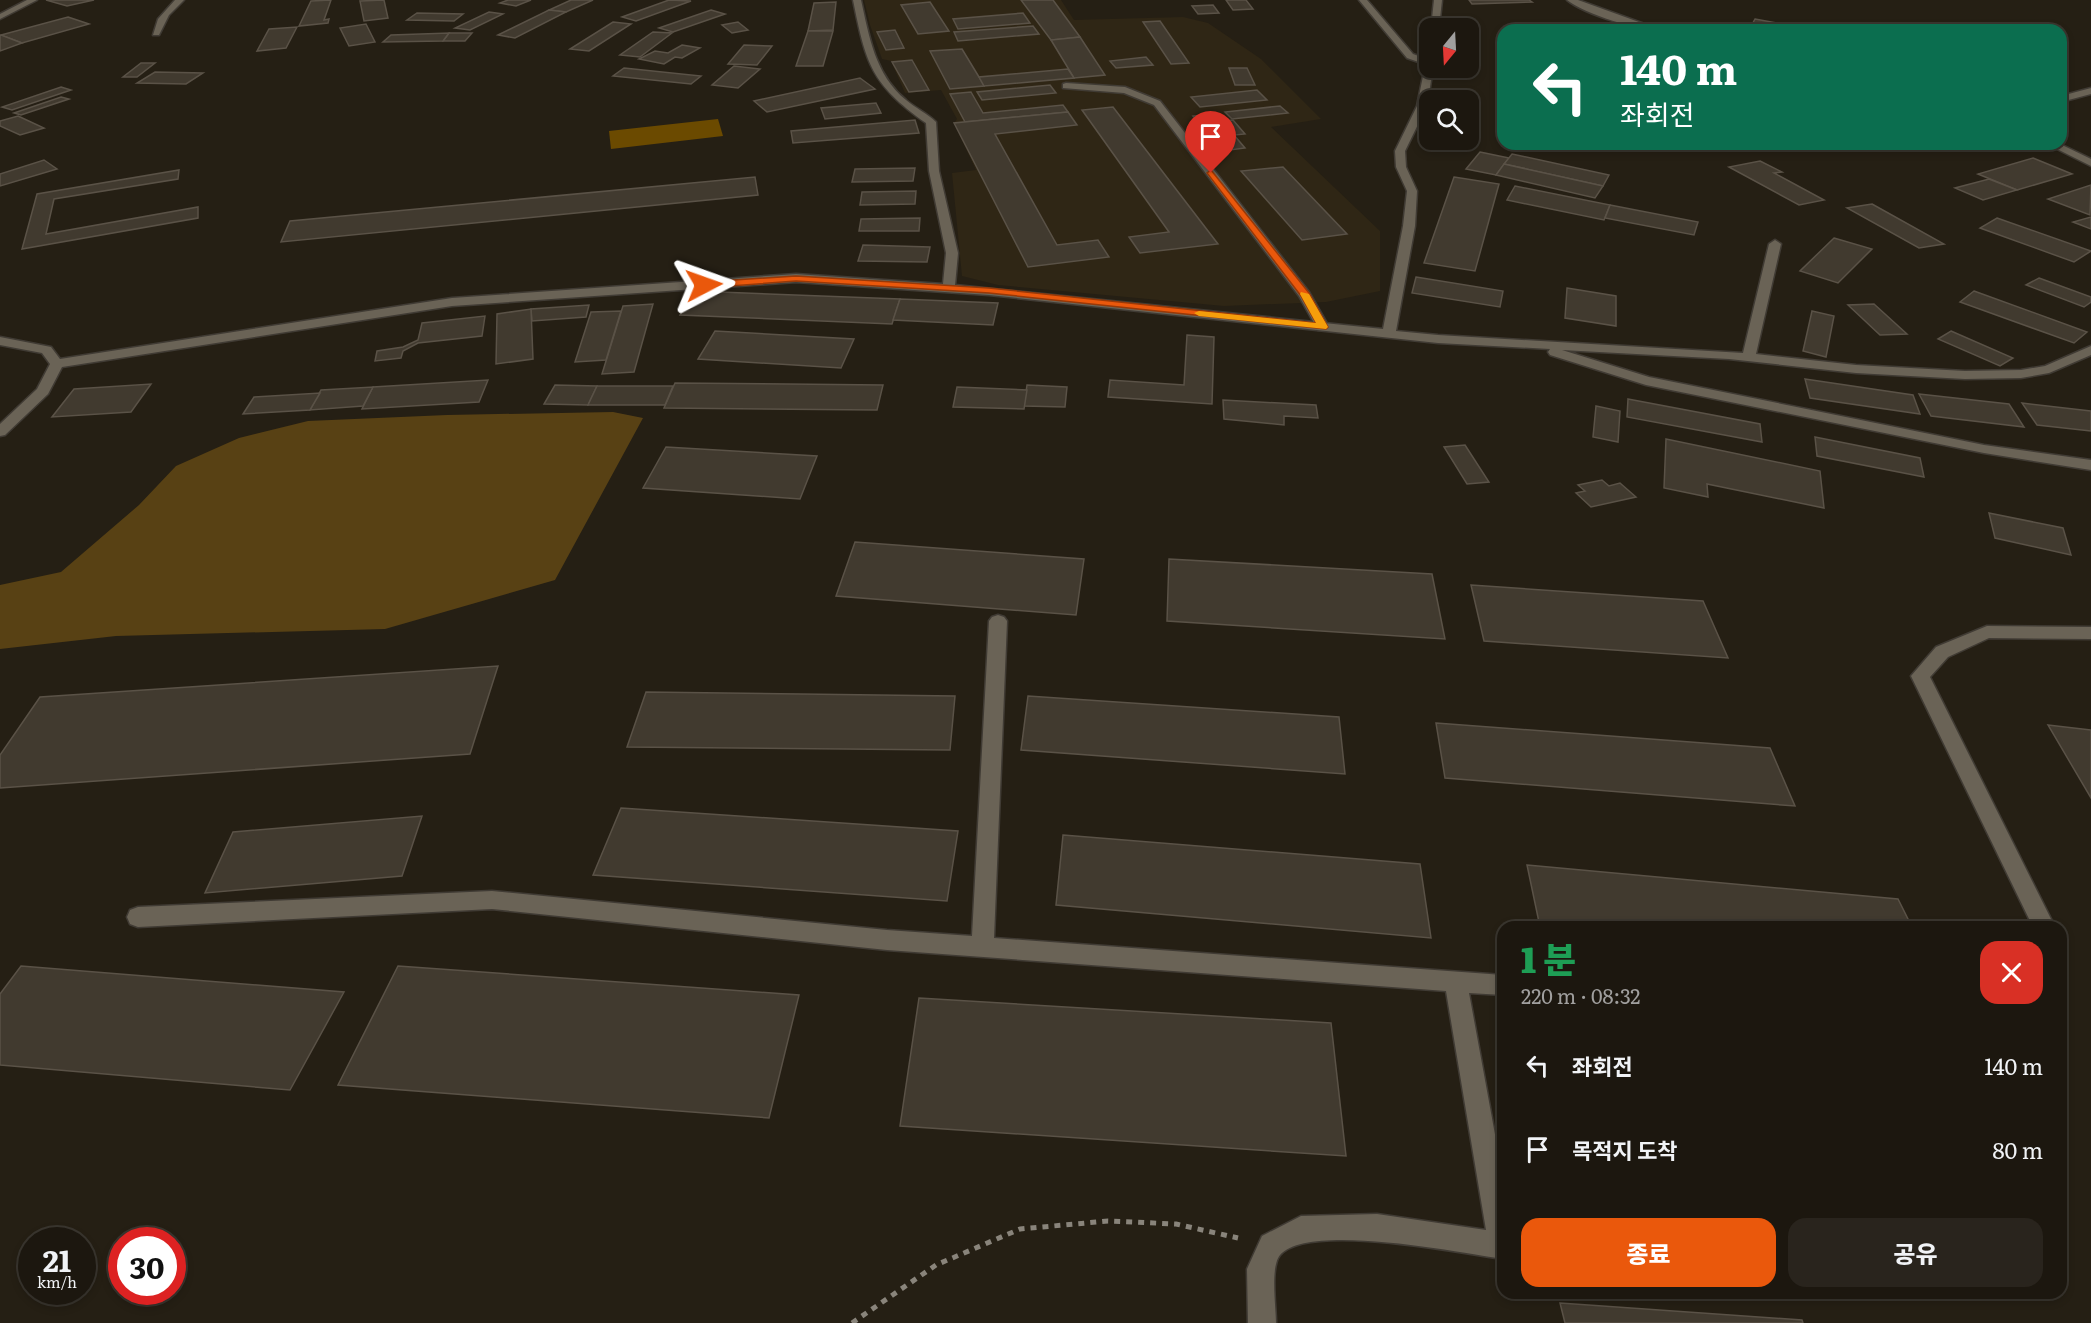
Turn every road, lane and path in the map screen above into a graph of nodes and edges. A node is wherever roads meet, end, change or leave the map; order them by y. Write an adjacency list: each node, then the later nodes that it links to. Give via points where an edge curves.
1 (33, 0): 7 (street)
2 (180, 0): 10 (street, via 161,21)
3 (857, 0): 19 (street, via 867,48 880,76 901,101 931,122 933,171 952,253)
4 (1363, 0): 11 (street, via 1410,56)
5 (1438, 0): 8 (street)
6 (1571, 0): 9 (street)
7 (0, 17)
8 (1436, 18)
9 (1638, 24)
10 (156, 33)
11 (1419, 59)
12 (1426, 78): 21 (street, via 1422,106 1400,151 1401,167 1412,191)
13 (1066, 86): 20 (street, via 1115,88 1136,92 1157,103 1305,295)
14 (2091, 91): 15 (street)
15 (2067, 97)
16 (2064, 150): 17 (street)
17 (2091, 163)
18 (1775, 244): 25 (street)
19 (949, 288): 20 (street); 26 (street, via 796,278 452,302)
20 (1323, 327): 21 (street)
21 (1389, 334): 23 (street)
22 (0, 340): 26 (street, via 46,350)
23 (1530, 344): 25 (street); 28 (street, via 1646,381 1984,449)
24 (2091, 350): 25 (street, via 2049,369 2021,374 1867,369)
25 (1749, 357)
26 (57, 364): 27 (street, via 43,391)
27 (0, 432)
28 (2091, 465)
29 (998, 621): 33 (street)
30 (2091, 633): 32 (street, via 1987,632 1942,652 1920,676)
31 (138, 917): 33 (street, via 492,900)
32 (2041, 921)
33 (982, 948): 34 (street)
34 (1456, 982): 35 (street); 36 (street)
35 (1497, 985)
36 (1497, 1212)
37 (1271, 1245): 38 (street, via 1300,1229 1377,1227); 39 (path, via 1176,1224 1108,1221 1020,1229 936,1265); 40 (street, via 1261,1269)
38 (1497, 1245)
39 (852, 1323)
40 (1262, 1323)

